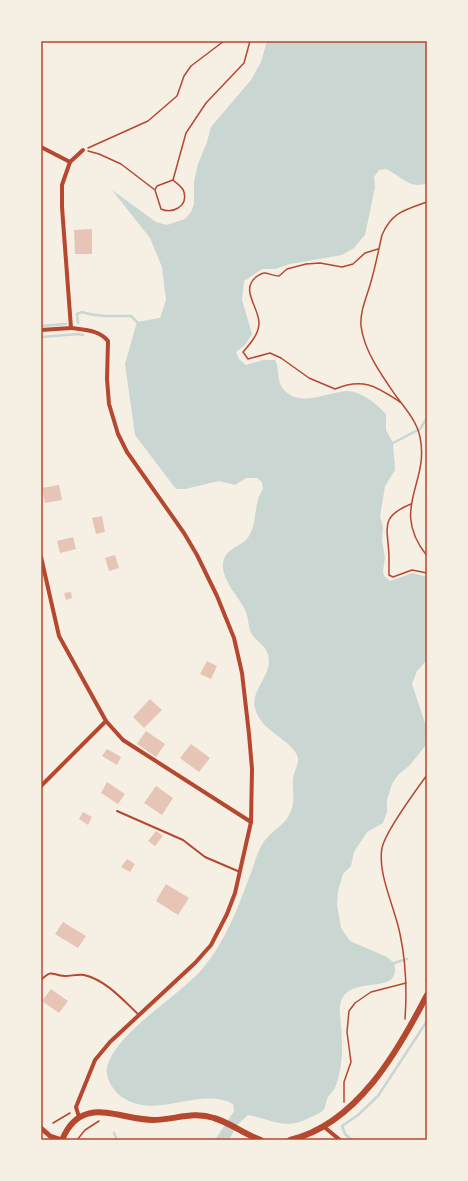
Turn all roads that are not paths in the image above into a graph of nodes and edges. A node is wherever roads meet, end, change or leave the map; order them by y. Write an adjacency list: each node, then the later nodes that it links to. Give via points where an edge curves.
1 (41, 147): 3 (street)
2 (83, 150): 3 (street)
3 (70, 162): 4 (street, via 62,185 62,207)
4 (71, 328): 5 (street); 10 (street, via 96,332 108,341 106,379 109,404 118,434 127,452 197,555 234,638 242,673 249,734 252,769)
5 (41, 330)
6 (41, 557): 7 (street, via 59,636)
7 (106, 721): 8 (street); 10 (street, via 123,740)
8 (41, 786)
9 (116, 811): 11 (lane, via 183,840 205,857)
10 (251, 822): 11 (street)
11 (241, 873): 14 (street, via 227,914 211,945 181,977)
12 (41, 980): 14 (lane, via 53,972 63,976 83,975 112,990)
13 (427, 995): 16 (main road, via 376,1079 345,1111)
14 (138, 1015): 15 (street, via 95,1060 76,1107)
15 (78, 1117): 18 (main road, via 70,1124); 19 (main road, via 102,1112 153,1120 203,1115)
16 (323, 1126): 20 (main road); 21 (street)
17 (41, 1128): 18 (street, via 50,1136)
18 (62, 1140)
19 (261, 1140)
20 (290, 1140)
21 (340, 1140)

